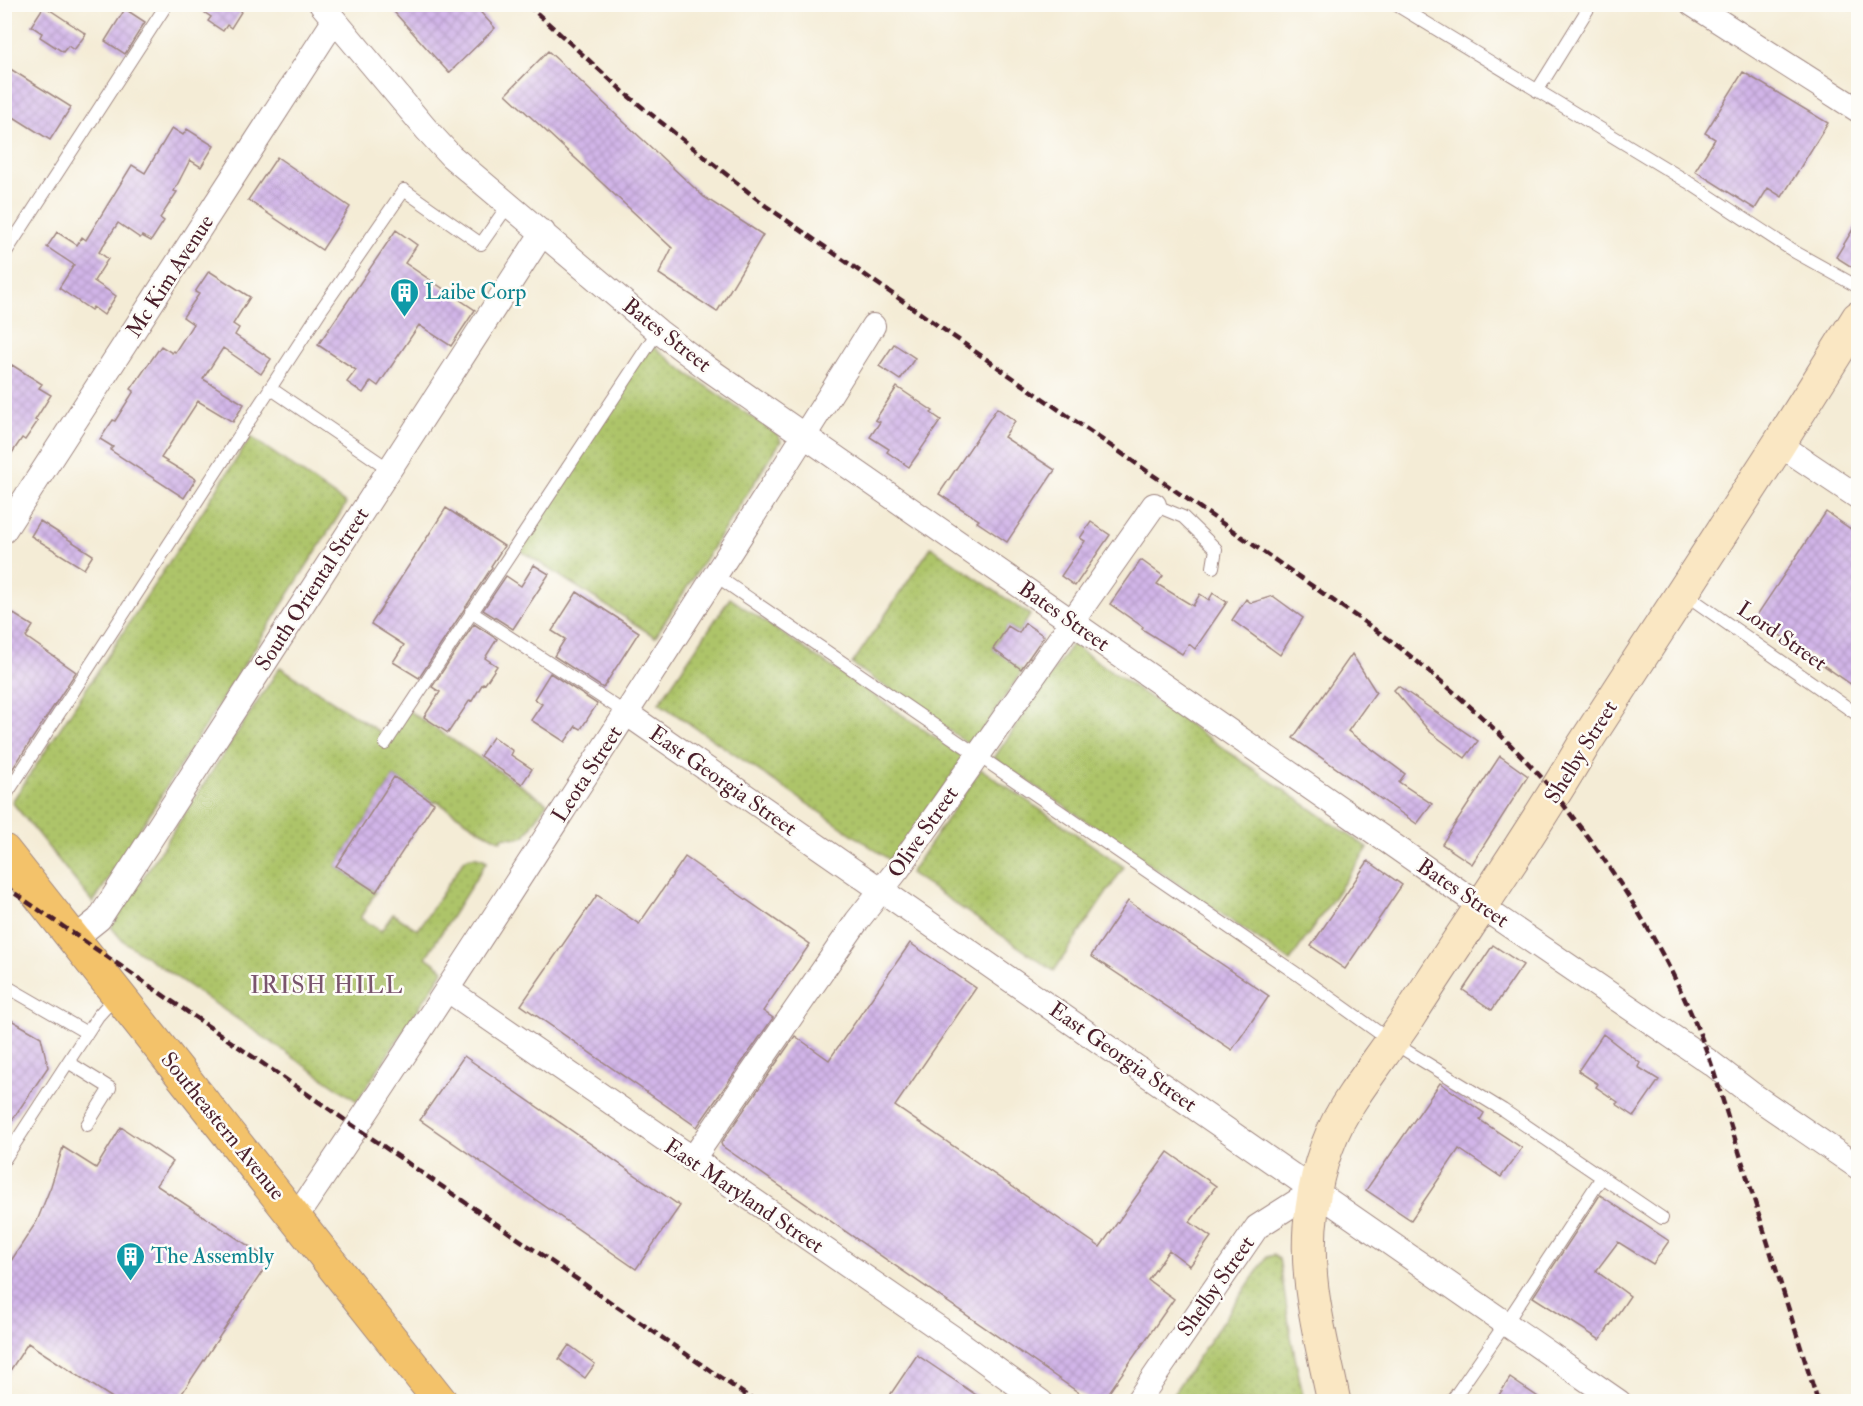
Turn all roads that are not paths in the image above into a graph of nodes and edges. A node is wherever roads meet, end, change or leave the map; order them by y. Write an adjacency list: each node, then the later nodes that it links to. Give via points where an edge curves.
1 (167, 4): 10 (lane)
2 (1395, 4): 6 (lane)
3 (1591, 4): 6 (lane)
4 (1692, 4): 7 (street)
5 (328, 13): 8 (street, Bates Street, via 438,143); 21 (street, Mc Kim Avenue)
6 (1537, 91): 11 (lane, via 1795,252)
7 (1858, 110)
8 (509, 204): 9 (street, Bates Street); 15 (lane, via 481,244 404,190)
9 (543, 232): 14 (street, Bates Street); 18 (street, South Oriental Street)
10 (4, 255)
11 (1858, 286)
12 (873, 326): 16 (street, Leota Street)
13 (1854, 330): 17 (main road, Shelby Street)
14 (658, 331): 16 (street, Bates Street); 25 (lane)
15 (270, 388): 18 (lane); 31 (lane)
16 (805, 435): 23 (street, Leota Street); 26 (street, Bates Street)
17 (1779, 444): 19 (street); 24 (main road, Shelby Street)
18 (389, 470): 35 (street, South Oriental Street, via 99,919)
19 (1858, 497)
20 (1154, 505): 22 (lane, via 1183,517 1216,549); 26 (street, Olive Street)
21 (4, 531)
22 (1213, 567)
23 (715, 574): 27 (street, Leota Street); 30 (lane)
24 (1682, 592): 28 (lane, Lord Street); 34 (main road, Shelby Street)
25 (471, 612): 27 (lane); 29 (lane)
26 (1071, 621): 30 (street, Olive Street); 34 (street, Bates Street)
27 (626, 713): 33 (street, East Georgia Street); 37 (street, Leota Street)
28 (1858, 715)
29 (385, 744)
30 (977, 756): 33 (street, Olive Street); 40 (lane)
31 (4, 798)
32 (9, 867): 35 (main road, Southeastern Avenue)
33 (882, 891): 44 (street, Olive Street, via 850,930); 47 (street, East Georgia Street)
34 (1482, 906): 40 (main road, Shelby Street); 45 (street, Bates Street)
35 (74, 939): 38 (main road, Southeastern Avenue)
36 (4, 985): 39 (lane)
37 (447, 990): 44 (street, East Maryland Street); 48 (street, Leota Street)
38 (117, 994): 39 (lane); 48 (main road, Southeastern Avenue)
39 (87, 1033): 41 (lane)
40 (1392, 1042): 46 (lane); 47 (main road, Shelby Street, via 1341,1116)
41 (68, 1062): 42 (lane, via 110,1088); 43 (lane)
42 (87, 1125)
43 (4, 1160)
44 (692, 1160): 52 (street, East Maryland Street)
45 (1858, 1167)
46 (1602, 1177): 49 (lane); 50 (lane)
47 (1315, 1190): 50 (street, East Georgia Street); 53 (street, Shelby Street, via 1257,1227); 54 (main road, Shelby Street, via 1309,1261)
48 (296, 1217): 51 (main road, Southeastern Avenue)
49 (1662, 1218)
50 (1506, 1323): 55 (lane); 56 (street, East Georgia Street)
51 (441, 1401)
52 (1041, 1401)
53 (1137, 1401)
54 (1334, 1401)
55 (1451, 1401)
56 (1619, 1401)

